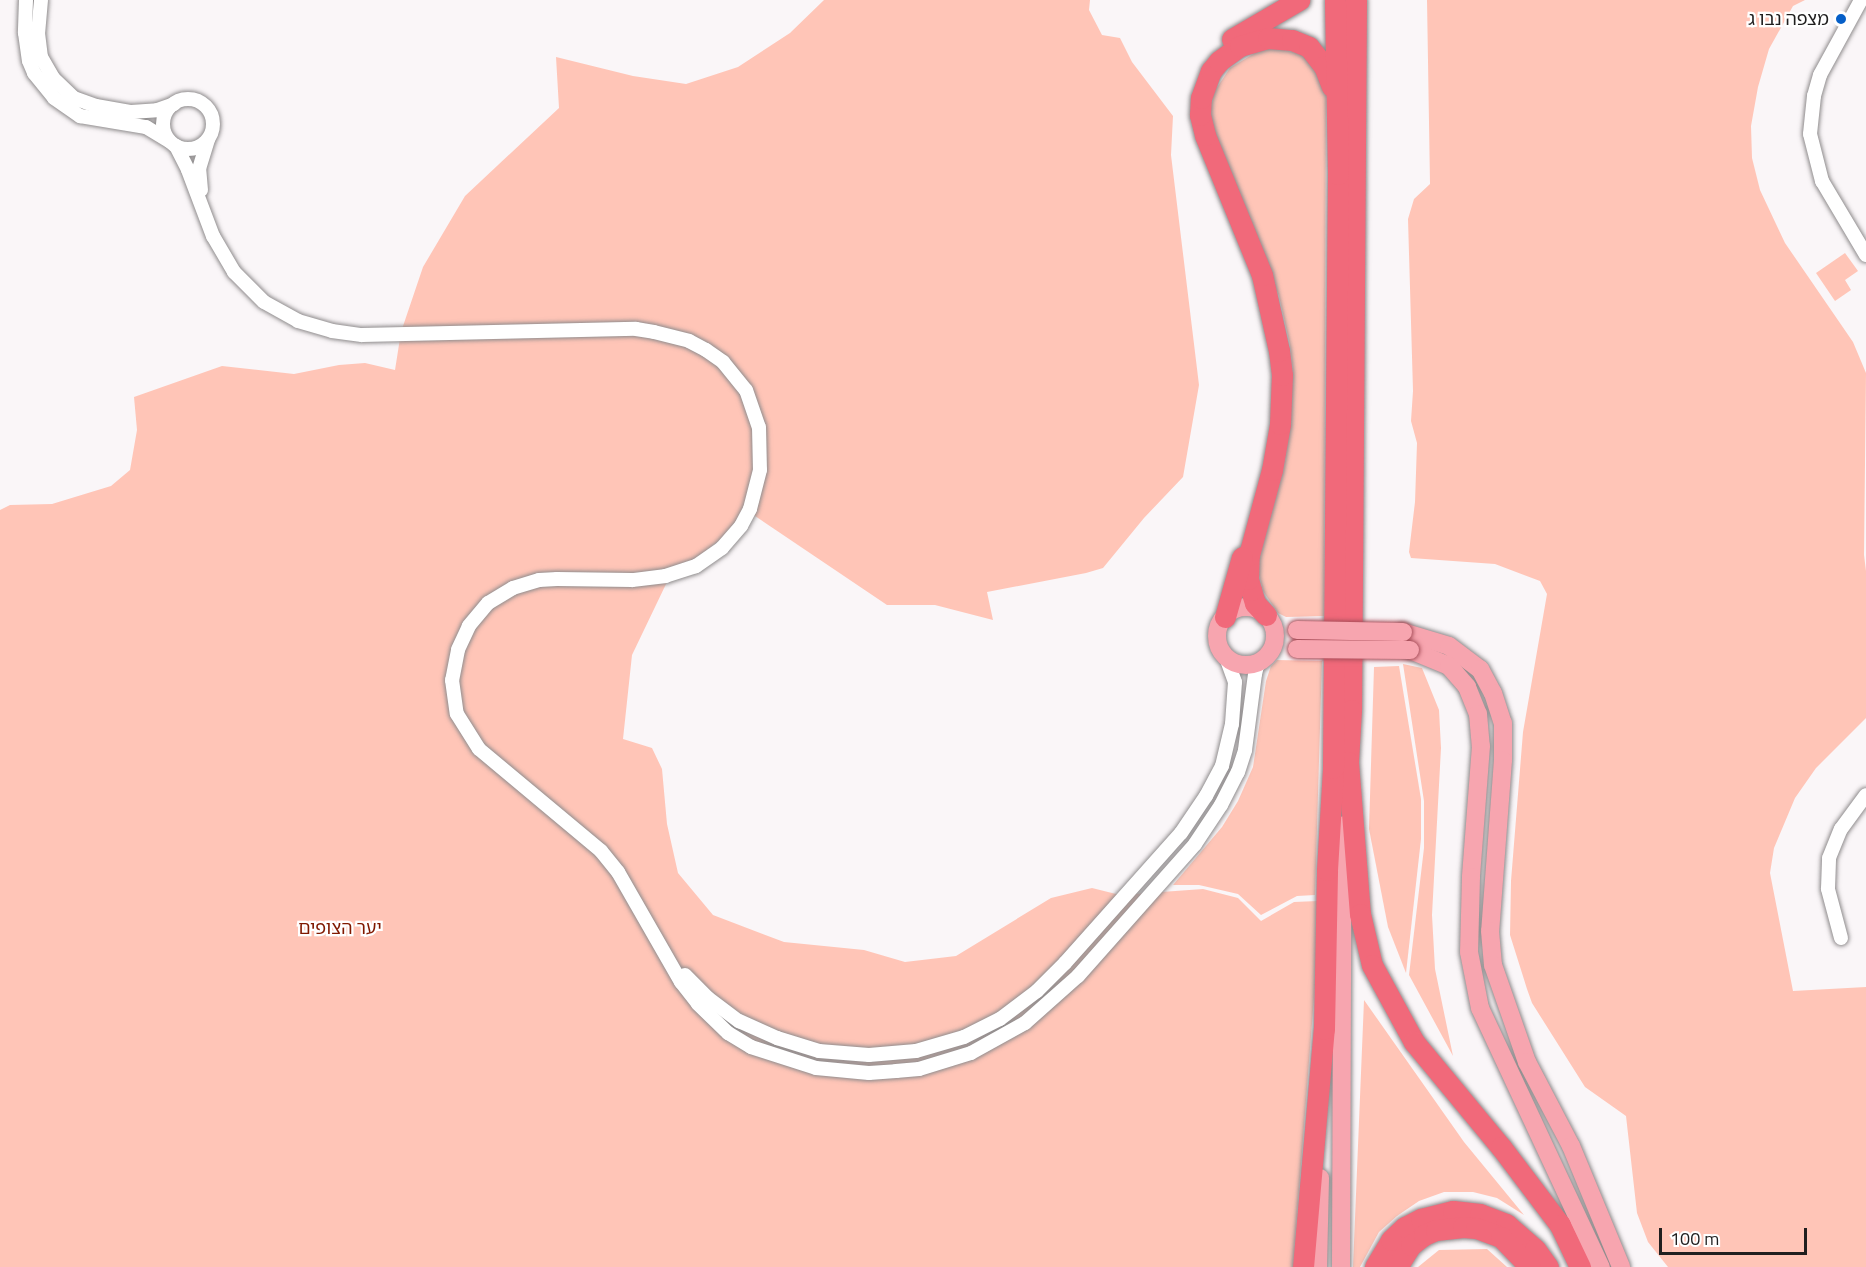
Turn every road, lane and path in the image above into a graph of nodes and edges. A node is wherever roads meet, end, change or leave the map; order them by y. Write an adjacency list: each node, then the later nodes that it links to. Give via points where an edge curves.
1 (26, 0): 9 (street, via 29,61 54,99 80,116 146,127)
2 (41, 0): 7 (street, via 41,57 53,78 74,98 131,111 157,110)
3 (1299, 0): 12 (highway, via 1220,46 1202,65 1192,85 1188,107 1193,134)
4 (1335, 0): 10 (highway)
5 (1356, 0): 20 (highway)
6 (1861, 0): 13 (street, via 1821,75 1814,96 1810,134 1822,181)
7 (174, 104): 8 (street, via 191,100 207,108 213,125); 9 (street, via 163,125)
8 (209, 138): 9 (street, via 195,148); 11 (street, via 199,169)
9 (172, 144): 11 (street)
10 (1338, 174): 12 (highway, via 1332,90 1317,54 1301,42 1282,38 1240,46 1211,70 1201,98 1200,115); 24 (highway, via 1333,768)
11 (205, 216): 23 (street, via 222,254 250,290 298,321 362,335 654,332 706,350 723,362 746,390 759,427 760,470 750,509 722,548 696,566 666,576 632,580 557,579 513,588 488,603 469,626 454,666 454,699 469,735 491,761 601,852 618,872)
12 (1237, 218): 14 (highway, via 1269,300 1281,375 1280,424)
13 (1866, 255)
14 (1263, 504): 15 (highway, via 1245,546); 16 (highway, via 1252,537 1248,579 1255,603)
15 (1225, 617): 16 (main road, via 1240,608 1258,610); 19 (main road, via 1218,642)
16 (1269, 620): 17 (main road); 18 (main road, via 1275,639)
17 (1297, 640): 18 (main road); 33 (main road, bridge, via 1410,650 1449,666 1467,687 1478,714 1482,746 1470,878 1469,952 1480,1008); 34 (main road, bridge, via 1403,632 1449,646 1480,669 1493,693 1503,723 1490,931 1493,965 1527,1062 1571,1146)
18 (1268, 655): 19 (main road, via 1251,665); 23 (street, via 1257,666 1250,726 1238,772 1195,844 1078,976 1025,1023 991,1044 919,1069 861,1073 794,1062 751,1047 712,1019 681,982)
19 (1226, 657): 23 (street, via 1235,682 1232,724 1222,766 1206,796 1181,833 1065,963 1015,1009 983,1029 916,1051 868,1055 819,1051 739,1021 694,985)
20 (1348, 762): 27 (main road, via 1342,910); 32 (highway, via 1360,914 1372,965 1414,1042 1560,1226)
21 (1866, 795): 22 (street, via 1841,829 1828,858 1828,889)
22 (1841, 938)
23 (658, 940)
24 (1324, 1029): 25 (highway); 26 (main road)
25 (1303, 1267)
26 (1318, 1267)
27 (1341, 1267)
28 (1375, 1267): 31 (highway, via 1391,1240 1405,1227 1453,1211 1480,1214 1506,1224 1535,1249)
29 (1397, 1267): 30 (highway, via 1411,1245 1424,1235 1463,1227 1501,1238)
30 (1530, 1267)
31 (1548, 1267)
32 (1580, 1267)
33 (1601, 1267)
34 (1622, 1267)

